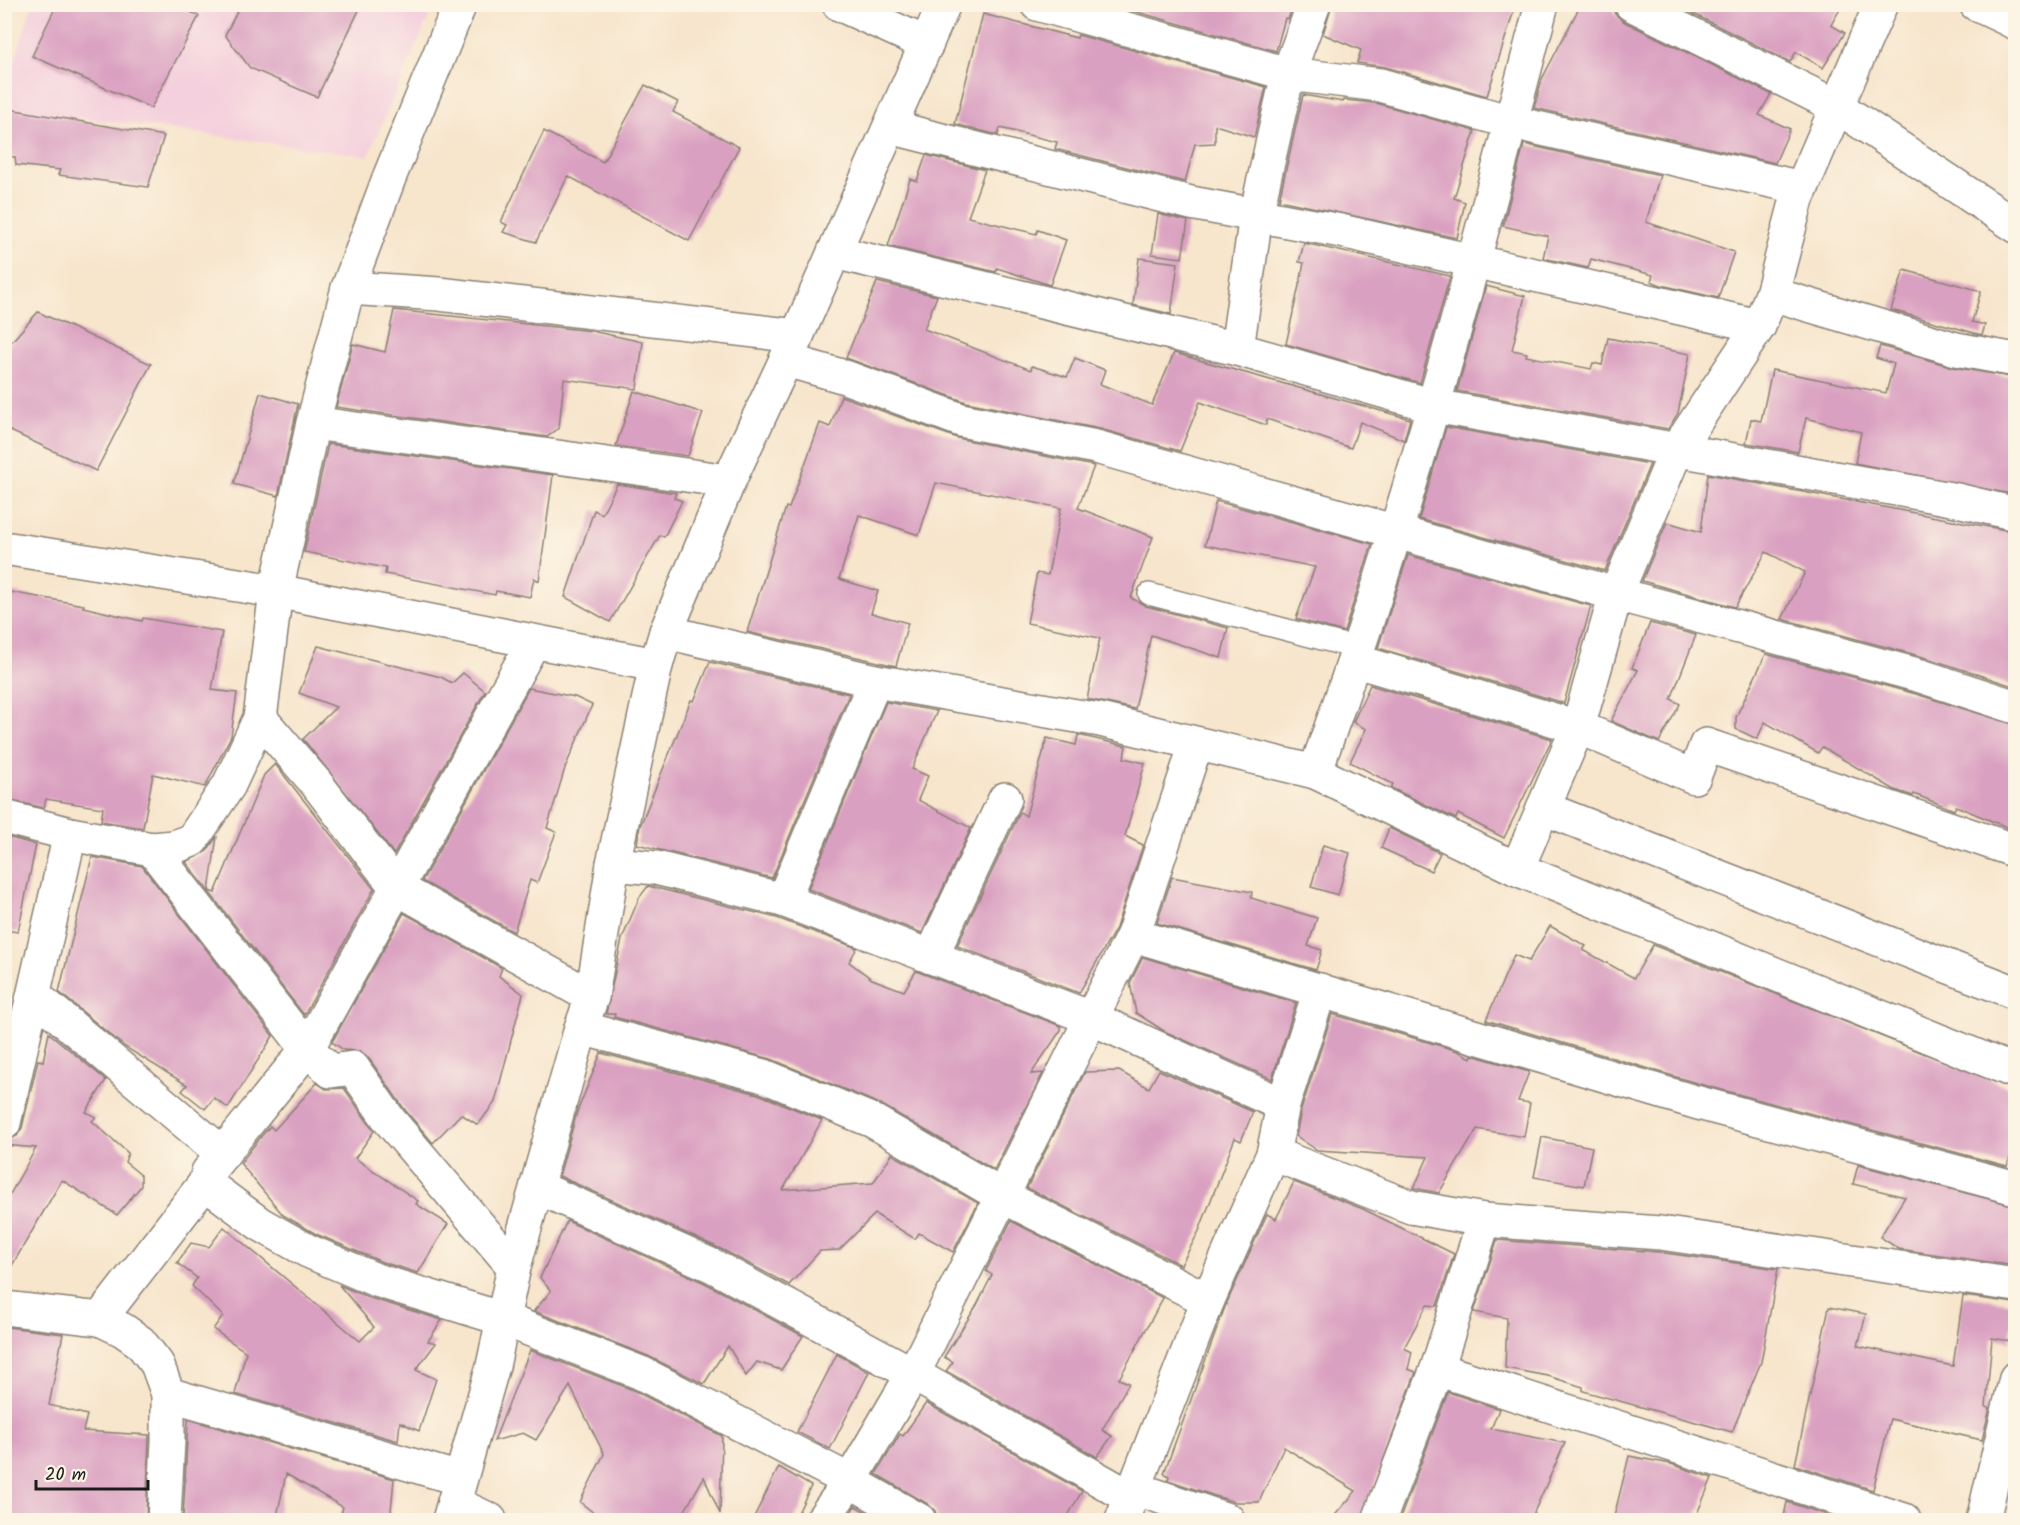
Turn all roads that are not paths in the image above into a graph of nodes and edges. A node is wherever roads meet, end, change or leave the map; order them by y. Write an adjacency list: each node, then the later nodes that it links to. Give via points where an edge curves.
1 (460, 4): 21 (street)
2 (839, 4): 11 (street)
3 (944, 4): 11 (street)
4 (1036, 4): 12 (street)
5 (1314, 4): 12 (street)
6 (1542, 4): 14 (street)
7 (1631, 4): 13 (street)
8 (1881, 4): 13 (street)
9 (1976, 4): 10 (street)
10 (2016, 23)
11 (927, 44): 15 (street)
12 (1288, 74): 14 (street, via 1380,85); 17 (street)
13 (1838, 107): 16 (street); 18 (street)
14 (1511, 122): 16 (street); 20 (street)
15 (890, 127): 17 (street); 19 (street)
16 (1802, 188): 22 (street)
17 (1256, 215): 20 (street); 25 (street)
18 (2016, 226)
19 (834, 252): 24 (street); 25 (street)
20 (1474, 263): 23 (street); 27 (street)
21 (348, 288): 24 (street, via 439,294); 28 (street)
22 (1772, 294): 23 (street); 26 (street, via 1956,349)
23 (1759, 326): 29 (street)
24 (792, 348): 30 (street); 32 (street, via 845,377 961,420 1096,447)
25 (1237, 348): 27 (street)
26 (2016, 360)
27 (1434, 406): 29 (street); 32 (street)
28 (313, 423): 30 (street); 34 (street)
29 (1676, 451): 31 (street, via 1957,500); 36 (street)
30 (729, 481): 37 (street)
31 (2016, 514)
32 (1397, 533): 36 (street); 39 (street)
33 (4, 548): 34 (street)
34 (276, 591): 38 (street); 43 (street)
35 (1149, 594): 39 (lane)
36 (1616, 594): 42 (street, via 1921,676); 44 (street)
37 (666, 632): 40 (street); 41 (street)
38 (533, 643): 40 (street); 55 (street)
39 (1358, 655): 44 (street); 46 (street)
40 (656, 665): 53 (street)
41 (875, 681): 45 (street, via 1100,720); 56 (street)
42 (2016, 707)
43 (260, 718): 51 (street, via 229,785 192,840); 55 (street)
44 (1578, 727): 48 (street); 52 (street, via 1694,777 1706,745)
45 (1196, 744): 46 (street); 57 (street)
46 (1315, 772): 54 (street)
47 (1005, 799): 58 (street)
48 (1543, 808): 54 (street); 60 (street)
49 (4, 817): 50 (street)
50 (70, 834): 51 (street); 61 (street)
51 (152, 849): 65 (street)
52 (2016, 851)
53 (613, 864): 56 (street, via 656,868); 62 (street)
54 (1517, 869): 66 (street)
55 (397, 888): 62 (street); 65 (street)
56 (783, 900): 58 (street)
57 (1133, 935): 59 (street); 63 (street)
58 (931, 957): 63 (street)
59 (1320, 990): 67 (street); 73 (street, via 1695,1102)
60 (2016, 993)
61 (34, 995): 68 (street); 69 (street)
62 (592, 997): 64 (street)
63 (1091, 1018): 67 (street); 74 (street)
64 (580, 1028): 72 (street); 74 (street, via 764,1076 873,1121)
65 (307, 1049): 69 (street); 76 (street, via 331,1071 352,1068 373,1092 390,1121)
66 (2016, 1072)
67 (1283, 1105): 70 (street)
68 (4, 1123)
69 (223, 1154): 71 (street, via 208,1172)
70 (1273, 1154): 75 (street, via 1411,1207); 78 (street)
71 (205, 1183): 80 (street); 81 (street, via 260,1224 308,1251 376,1280)
72 (537, 1186): 76 (street); 83 (street, via 713,1266)
73 (2016, 1188)
74 (1002, 1196): 78 (street); 83 (street)
75 (1484, 1220): 77 (street, via 1660,1233); 82 (street)
76 (514, 1267): 81 (street)
77 (2016, 1285)
78 (1208, 1300): 89 (street)
79 (4, 1308): 80 (street)
80 (100, 1319): 85 (street, via 140,1342 157,1364)
81 (502, 1319): 87 (street, via 641,1373); 88 (street, via 493,1366)
82 (1437, 1369): 95 (street); 96 (street)
83 (913, 1374): 87 (street); 89 (street)
84 (2016, 1378): 86 (street)
85 (168, 1394): 88 (street); 90 (street)
86 (2007, 1461): 97 (street)
87 (850, 1481): 92 (street); 93 (street)
88 (454, 1501): 91 (street)
89 (1129, 1502): 94 (street)
90 (164, 1521)
91 (490, 1521)
92 (822, 1521)
93 (919, 1521)
94 (1228, 1521)
95 (1379, 1521)
96 (1904, 1521)
97 (1983, 1521)

